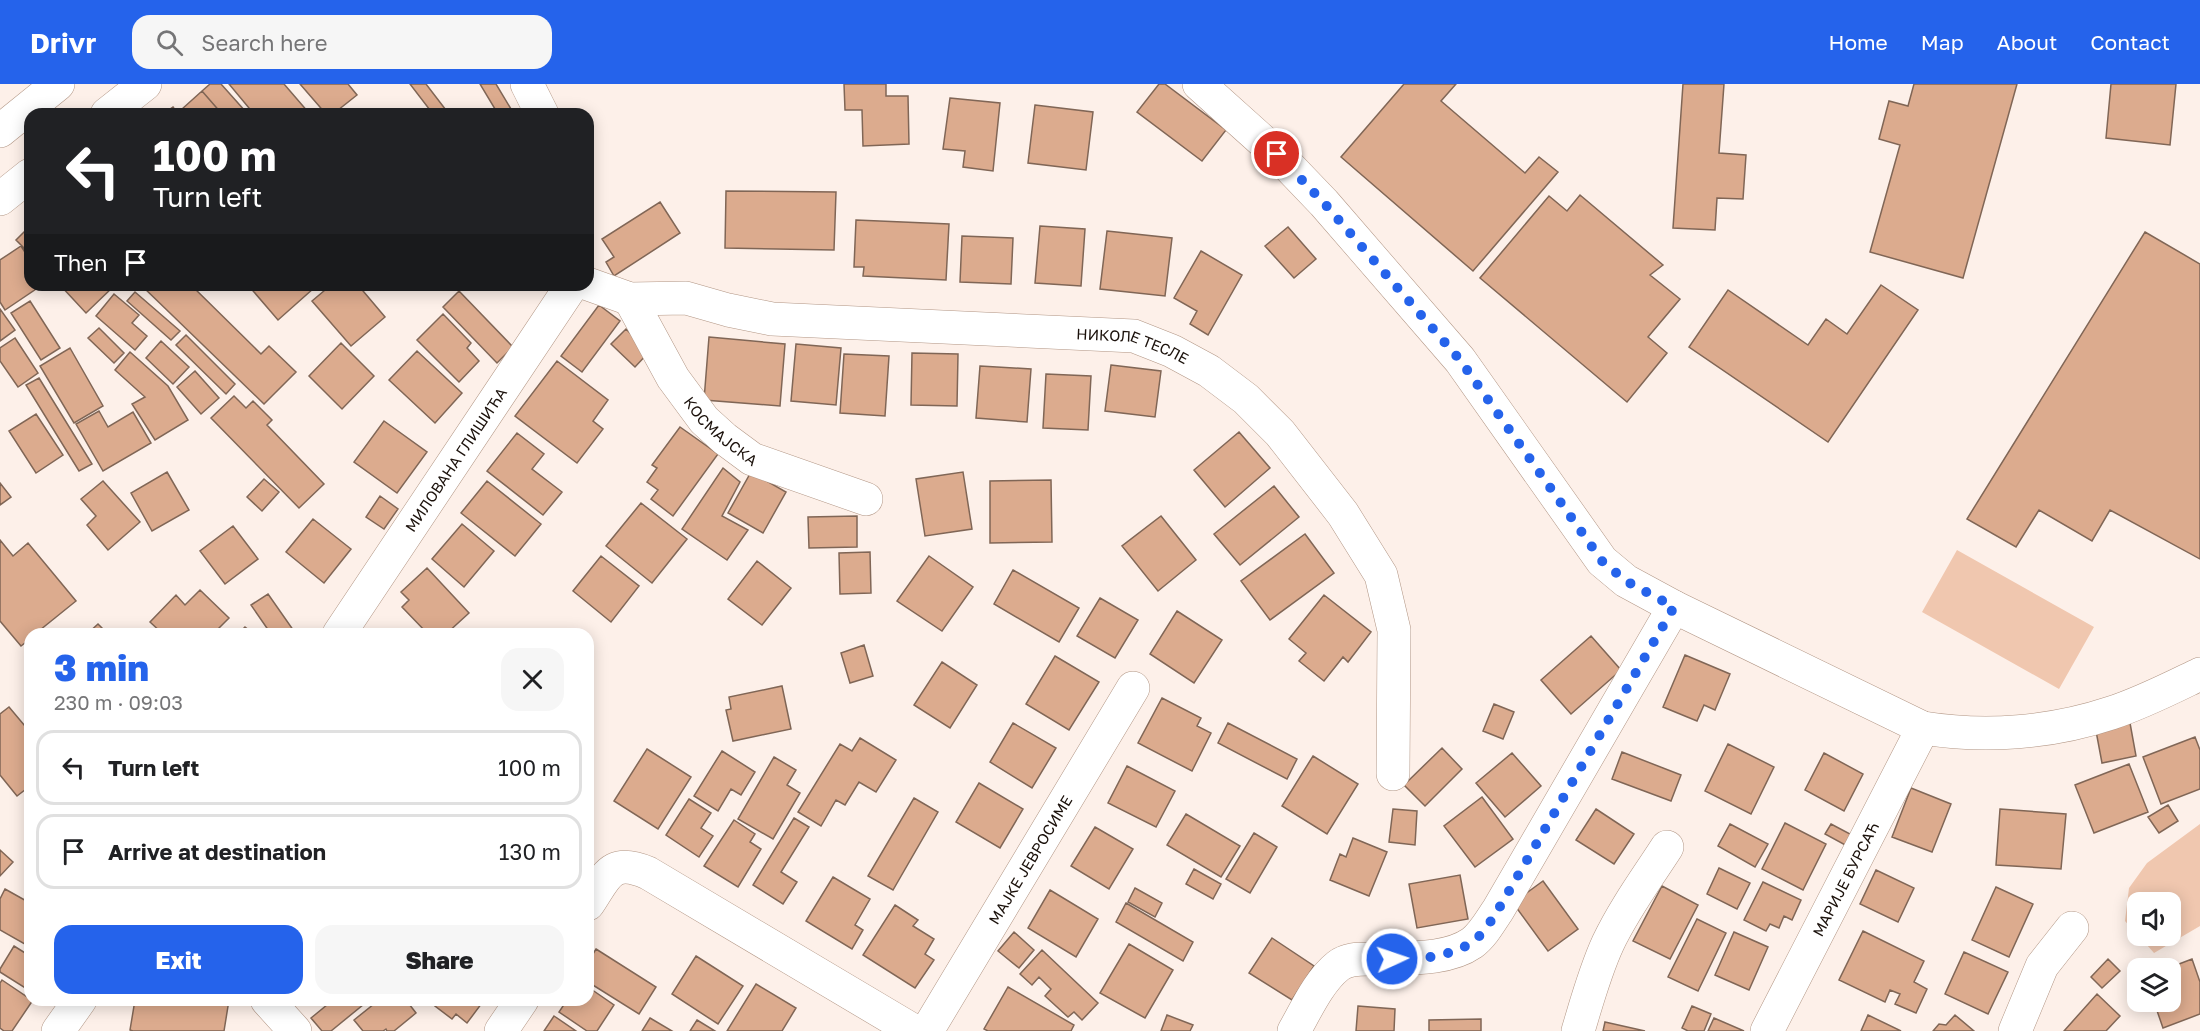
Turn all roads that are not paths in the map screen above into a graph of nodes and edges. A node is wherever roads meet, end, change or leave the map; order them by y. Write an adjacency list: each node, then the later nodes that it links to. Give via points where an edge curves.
1 (58, 84): 5 (street)
2 (145, 84): 6 (street)
3 (527, 84): 7 (street)
4 (1199, 84): 16 (street, via 1277,154 1324,203 1460,360 1602,561 1626,581)
5 (28, 108)
6 (115, 108)
7 (539, 108)
8 (24, 112): 9 (street)
9 (0, 131)
10 (24, 181): 11 (street)
11 (0, 199)
12 (594, 286): 14 (street, НИКОЛЕ ТЕСЛЕ)
13 (568, 291): 17 (street, МИЛОВАНА ГЛИШИЋА)
14 (630, 299): 15 (street, КОСМАЈСКА, via 673,378 704,420 725,439 752,459); 21 (street, НИКОЛЕ ТЕСЛЕ, via 686,298 772,318 1134,336 1209,371 1246,399 1280,433 1343,514 1381,575 1394,630)
15 (866, 499)
16 (1674, 607): 20 (street); 33 (street, via 1498,910 1473,943 1429,957 1353,959 1338,965)
17 (343, 628)
18 (2200, 674): 20 (street, via 2148,699 2074,723 1990,734)
19 (1133, 688): 32 (street, МАЈКЕ ЈЕВРОСИМЕ)
20 (1923, 728): 35 (street, МАРИЈЕ БУРСАЋ)
21 (1393, 774)
22 (1667, 847): 34 (street, via 1609,941)
23 (594, 895): 31 (street, via 610,872 619,867 638,868)
24 (2072, 928): 36 (street, via 2042,966)
25 (76, 1006): 28 (street)
26 (272, 1006): 29 (street)
27 (518, 1006): 30 (street)
28 (58, 1031)
29 (295, 1031)
30 (501, 1031)
31 (914, 1031)
32 (927, 1031)
33 (1294, 1031)
34 (1578, 1031)
35 (1767, 1031)
36 (2015, 1031)

